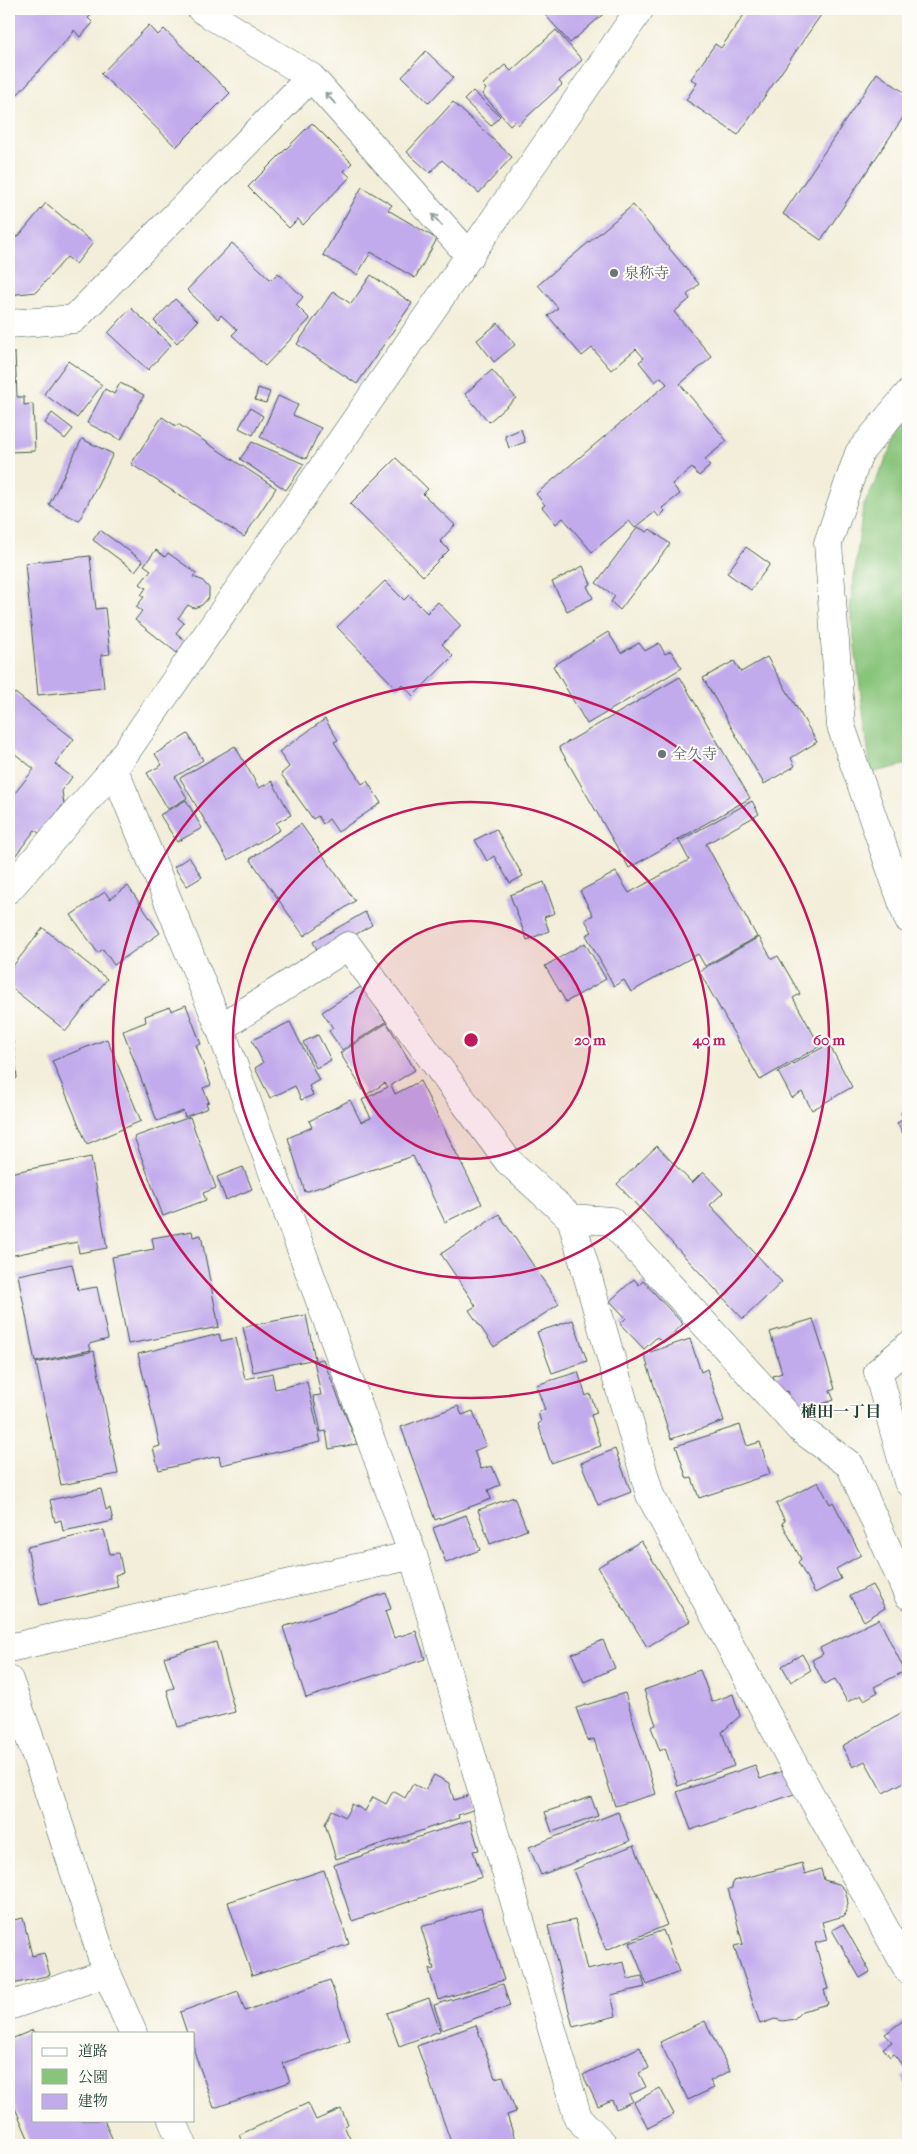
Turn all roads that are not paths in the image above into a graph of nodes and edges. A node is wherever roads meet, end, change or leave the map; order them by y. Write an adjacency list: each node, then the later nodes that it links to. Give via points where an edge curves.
1 (640, 9): 4 (street)
2 (215, 12): 3 (street)
3 (311, 77): 4 (street, one-way to 3); 5 (street, via 74,319)
4 (470, 256): 7 (street)
5 (9, 324)
6 (908, 394): 9 (street, via 859,453 828,543 841,726)
7 (114, 769): 8 (street); 10 (street)
8 (9, 889)
9 (908, 918)
10 (220, 1028): 11 (street, via 348,946 508,1161); 14 (street)
11 (571, 1218): 15 (street, via 611,1220 799,1428 850,1465); 18 (street, via 650,1495)
12 (908, 1346): 13 (street, via 878,1372)
13 (908, 1482)
14 (413, 1555): 16 (street); 24 (street, via 578,2118)
15 (908, 1595)
16 (9, 1648)
17 (9, 1680): 19 (street)
18 (908, 1970)
19 (107, 1973): 20 (street); 21 (street)
20 (9, 2006)
21 (133, 2032)
22 (173, 2122): 23 (street)
23 (183, 2145)
24 (604, 2145)

